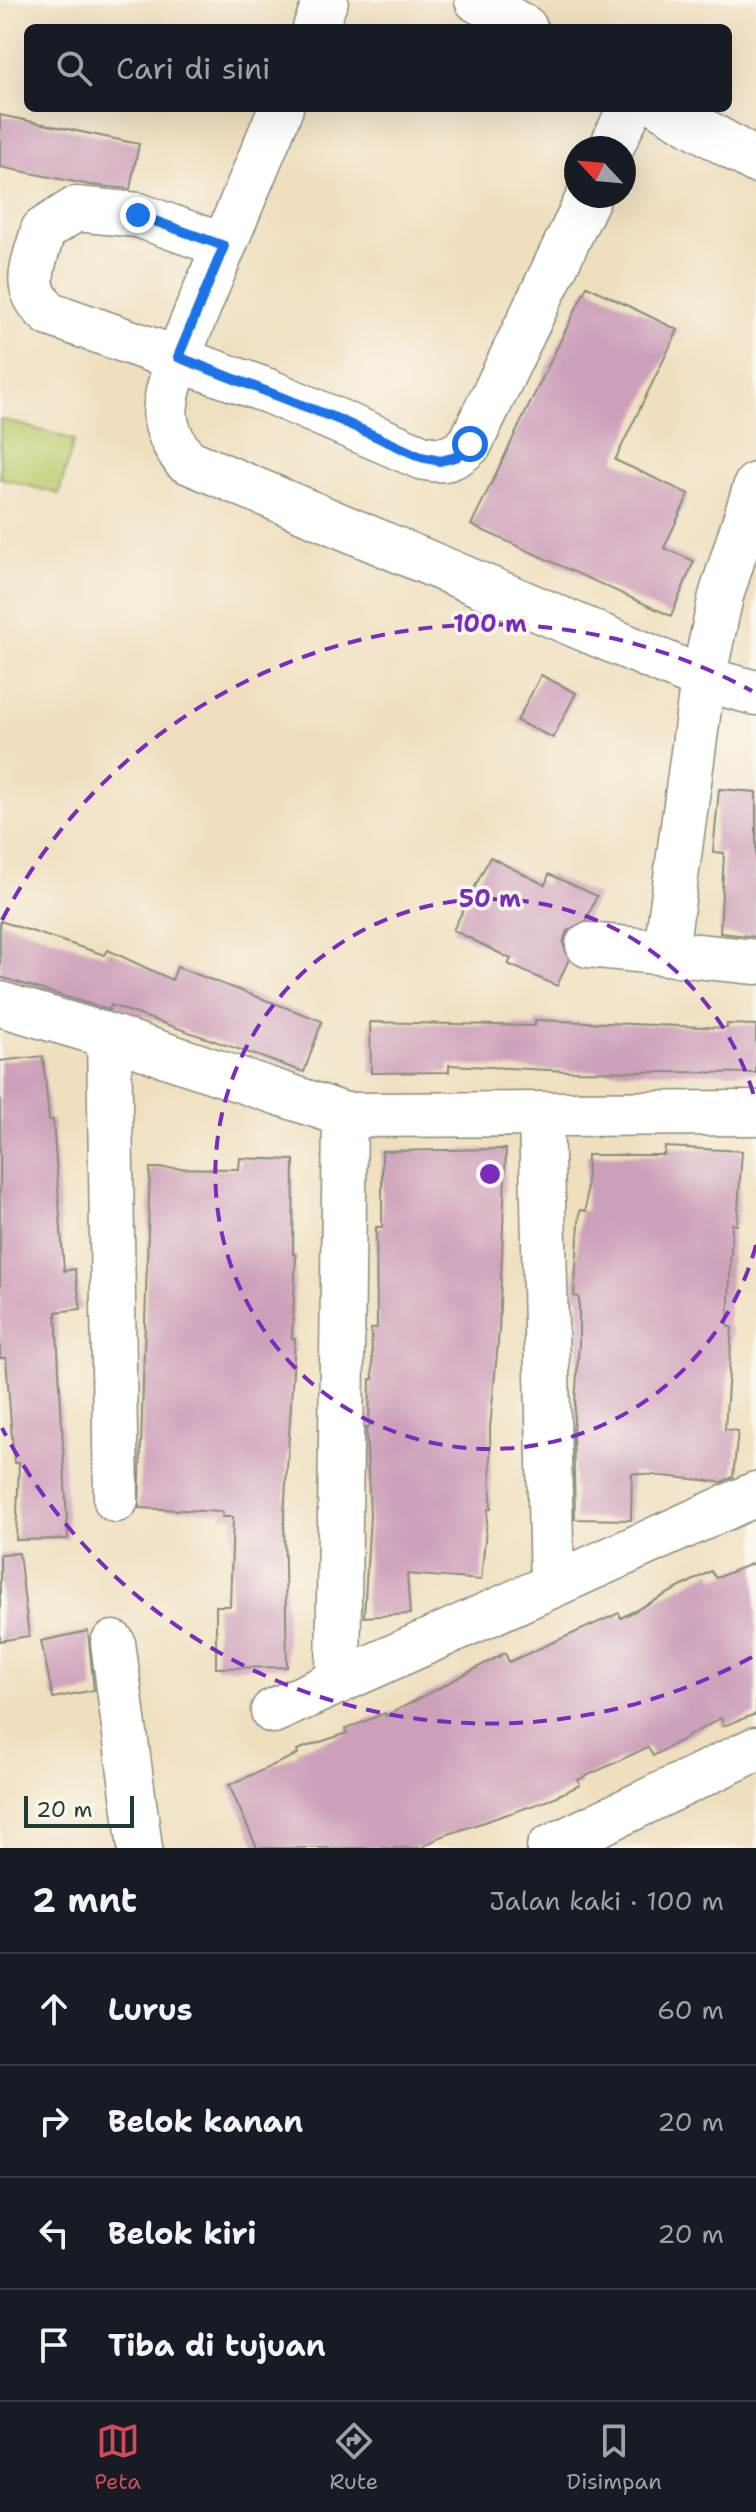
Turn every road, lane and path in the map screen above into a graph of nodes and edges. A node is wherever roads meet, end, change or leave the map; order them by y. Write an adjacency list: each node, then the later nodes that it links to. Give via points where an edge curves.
1 (326, 0): 3 (street)
2 (477, 0): 4 (street)
3 (317, 24)
4 (518, 24)
5 (279, 112): 11 (street)
6 (628, 112): 8 (street)
7 (671, 112): 9 (street)
8 (617, 136)
9 (756, 161)
10 (583, 208): 12 (street, via 510,366 470,444 456,457 421,457)
11 (224, 246): 12 (street); 12 (street, via 138,215 76,209 43,230 30,279 33,299 50,314)
12 (178, 357): 14 (street, via 164,426 185,460)
13 (756, 485): 14 (street, via 721,596)
14 (703, 679): 15 (street); 17 (street)
15 (756, 693)
16 (588, 945): 17 (street)
17 (666, 951): 18 (street)
18 (756, 962)
19 (0, 1004): 20 (street)
20 (109, 1036): 23 (street); 25 (street)
21 (756, 1113): 22 (street)
22 (541, 1114): 23 (street); 26 (street)
23 (345, 1115): 28 (street)
24 (756, 1494): 26 (street)
25 (116, 1500)
26 (552, 1586): 28 (street)
27 (113, 1643): 31 (street)
28 (338, 1682): 29 (street)
29 (273, 1711)
30 (756, 1749): 32 (street)
31 (140, 1848)
32 (549, 1848)

